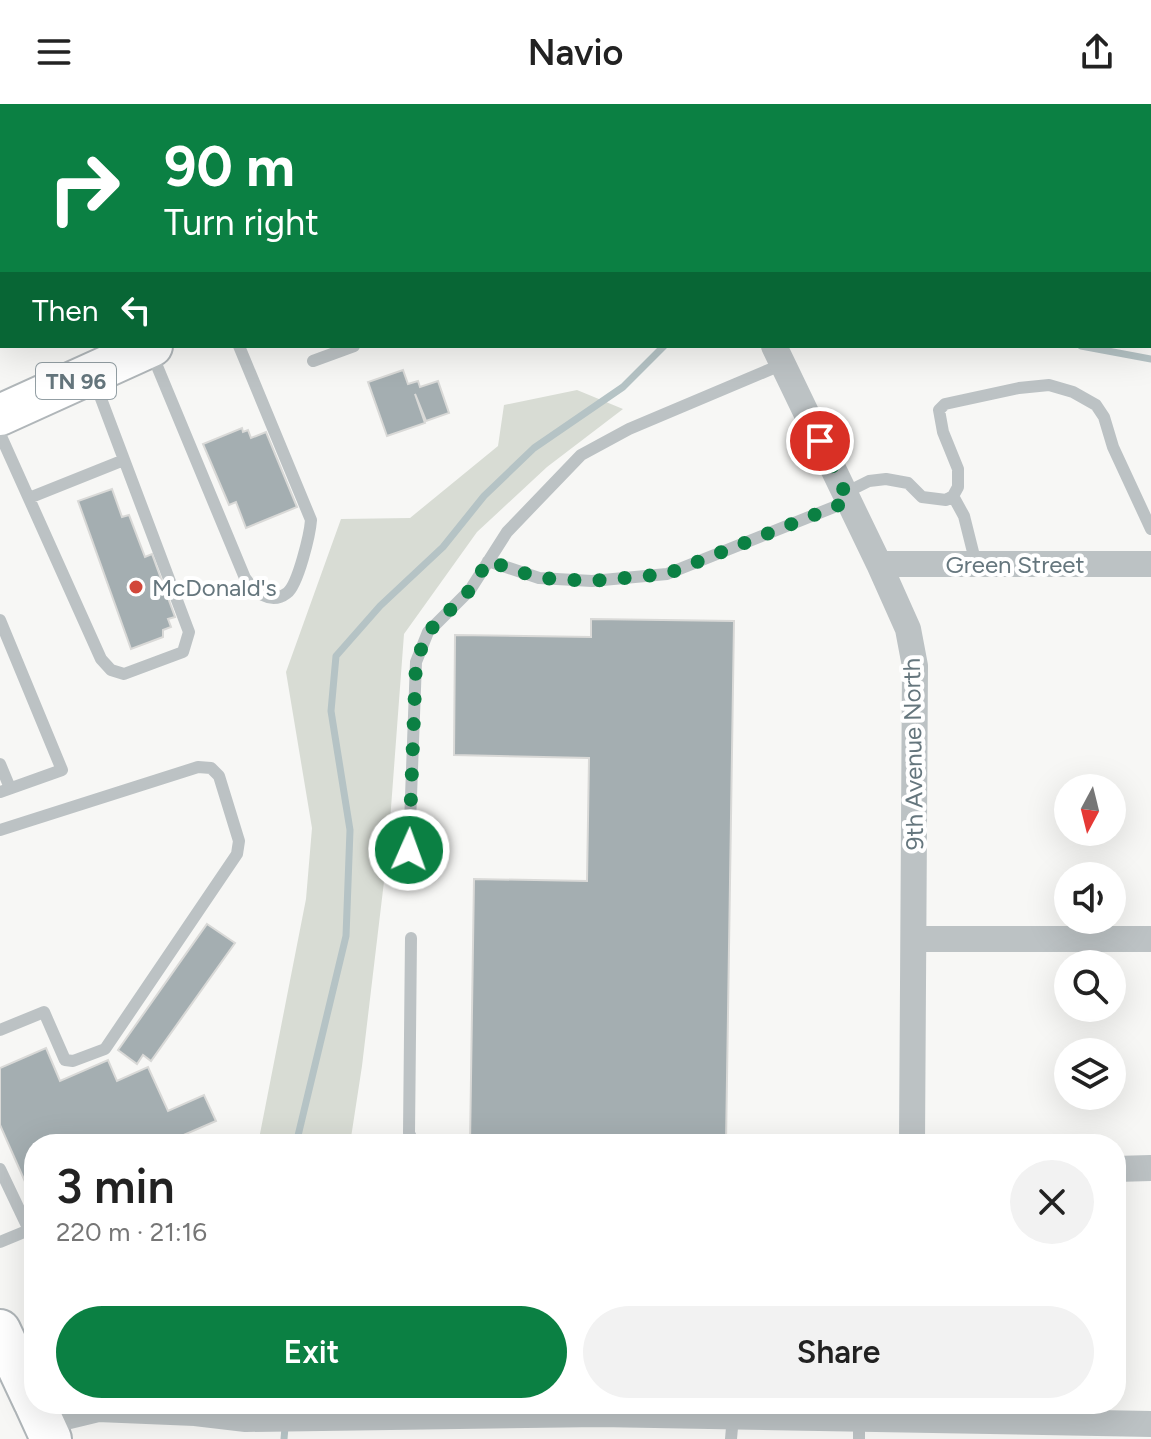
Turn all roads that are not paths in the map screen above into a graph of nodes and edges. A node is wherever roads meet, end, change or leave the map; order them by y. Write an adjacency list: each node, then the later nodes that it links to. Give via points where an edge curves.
1 (149, 348): 7 (main road, TN 96)
2 (151, 348): 3 (lane, via 245,578 253,590 273,598 293,584 311,520)
3 (240, 348)
4 (349, 348): 6 (lane)
5 (779, 355): 12 (street, 9th Avenue North); 15 (lane, via 581,455 507,532)
6 (313, 361)
7 (91, 374): 8 (main road, TN 96); 10 (lane)
8 (0, 415)
9 (0, 434): 13 (lane)
10 (124, 460): 13 (lane); 13 (lane, via 189,632 183,652 124,674 111,670 101,659)
11 (953, 496): 12 (lane, via 922,497 908,483 886,479 869,481); 14 (lane, via 958,469 939,410 945,404 1049,385 1096,405); 17 (lane, via 964,516)
12 (847, 497): 15 (lane, via 667,574 592,581 539,578); 16 (street, 9th Avenue North)
13 (29, 498)
14 (1151, 529)
15 (488, 561): 23 (lane, via 470,590 428,632 416,662)
16 (879, 564): 17 (street, Green Street); 25 (street, 9th Avenue North, via 908,629 915,666)
17 (976, 564): 18 (street, Green Street)
18 (1151, 564)
19 (0, 620): 21 (lane, via 62,770)
20 (0, 764): 21 (lane)
21 (5, 790)
22 (0, 830): 27 (lane, via 198,767 211,768 219,776 239,841 237,854 105,1049 65,1060 44,1012)
23 (409, 850)
24 (411, 938): 28 (lane)
25 (915, 939): 26 (street); 29 (street, 9th Avenue North)
26 (1151, 939)
27 (0, 1030)
28 (409, 1134)
29 (912, 1134)
30 (1151, 1168): 32 (street)
31 (0, 1169): 33 (lane)
32 (1126, 1169)
33 (24, 1219)
34 (24, 1232): 35 (lane)
35 (0, 1242)
36 (0, 1330): 37 (main road)
37 (24, 1385)
38 (222, 1414): 39 (street, via 246,1419)
39 (429, 1414)
40 (635, 1414): 44 (street)
41 (907, 1414): 45 (street)
42 (933, 1414): 46 (street)
43 (1151, 1424): 46 (street)
44 (732, 1428): 45 (street)
45 (859, 1428)
46 (1098, 1431)

